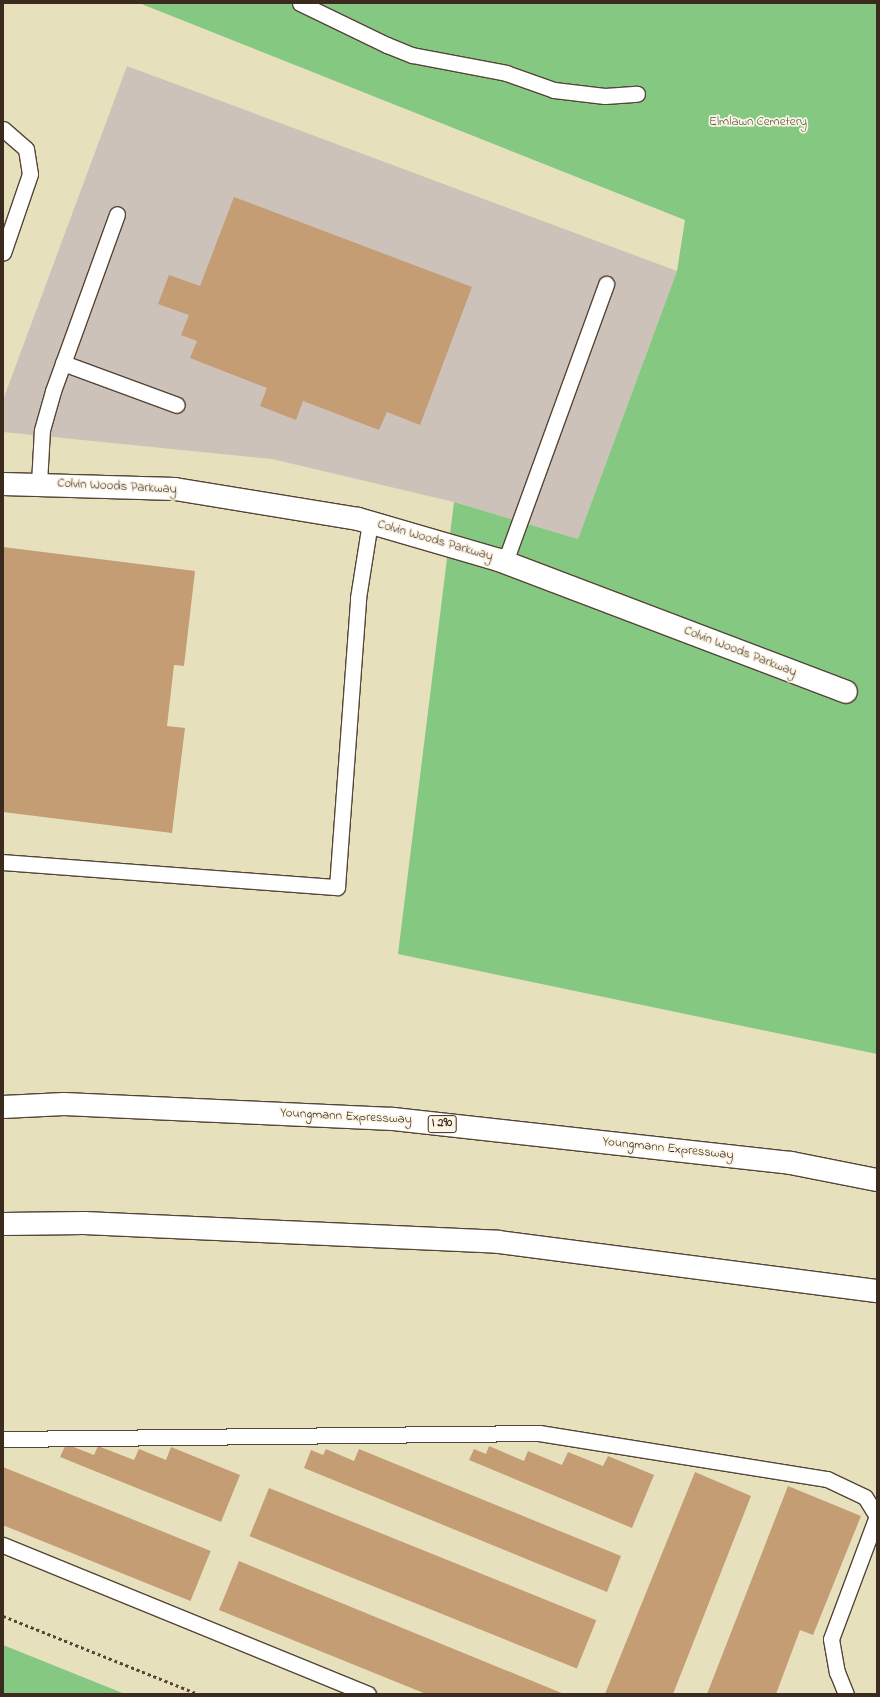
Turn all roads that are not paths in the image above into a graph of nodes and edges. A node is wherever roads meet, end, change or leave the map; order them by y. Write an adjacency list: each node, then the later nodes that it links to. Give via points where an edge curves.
1 (300, 3): 2 (lane, via 412,55 506,73 554,90 605,96)
2 (637, 94)
3 (3, 129): 5 (lane, via 26,149 30,174)
4 (118, 214): 7 (lane)
5 (3, 253)
6 (606, 284): 12 (lane)
7 (63, 363): 8 (lane); 9 (lane, via 42,430)
8 (177, 405)
9 (39, 483): 10 (main road, Colvin Woods Parkway); 11 (main road, Colvin Woods Parkway, via 174,489)
10 (3, 484)
11 (370, 522): 12 (main road, Colvin Woods Parkway); 14 (lane, via 358,598 336,887)
12 (505, 562): 13 (main road, Colvin Woods Parkway)
13 (846, 692)
14 (3, 862)
15 (3, 1107): 16 (main road, Youngmann Expressway / I 290, via 64,1104 393,1119 791,1163)
16 (877, 1180)
17 (3, 1224): 18 (main road, via 84,1223 499,1242)
18 (877, 1291)
19 (3, 1439): 22 (lane, via 539,1433 827,1479 865,1497 876,1516 831,1639 837,1672)
20 (3, 1545): 21 (lane)
21 (368, 1694)
22 (846, 1694)

